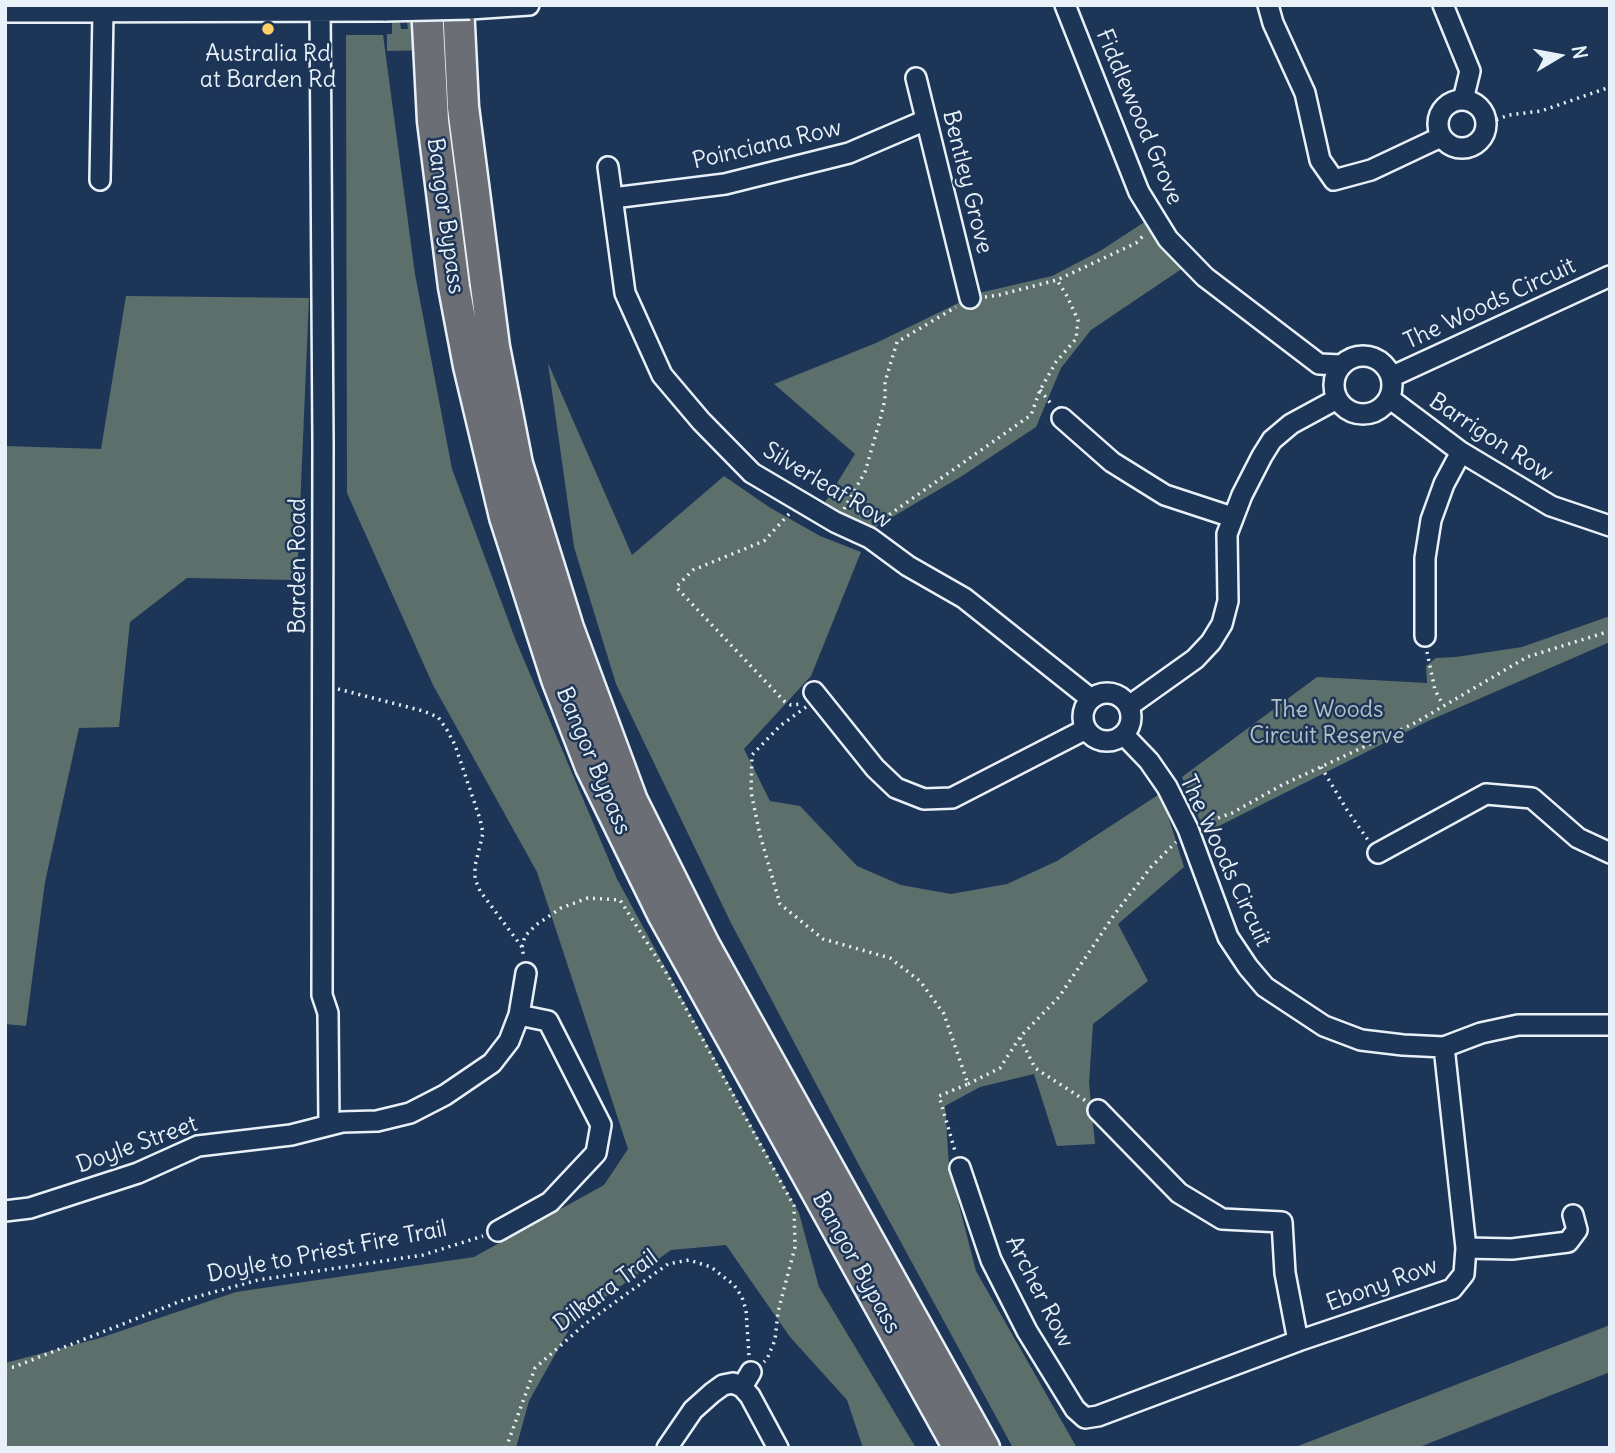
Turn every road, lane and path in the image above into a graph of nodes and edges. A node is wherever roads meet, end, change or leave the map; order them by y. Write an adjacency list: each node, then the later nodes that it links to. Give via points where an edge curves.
1 (427, 5): 68 (main road, Bangor Bypass, via 433,121 469,366 505,517 557,678 591,767 663,914)
2 (529, 5): 6 (street)
3 (1065, 5): 19 (street, Fiddlewood Grove, via 1139,192)
4 (1268, 5): 15 (street, via 1306,93 1320,160 1334,180 1371,170)
5 (1443, 5): 12 (street, via 1470,71)
6 (464, 7): 7 (street, bridge); 69 (main road, Bangor Bypass, via 463,107 494,346 517,464 568,628 632,801 704,945)
7 (320, 8): 9 (street); 55 (street, Barden Road, via 322,995 328,1013)
8 (5, 12): 9 (street)
9 (103, 12): 17 (street)
10 (916, 78): 13 (street, Bentley Grove)
11 (1610, 87): 14 (path, via 1541,111 1509,115)
12 (1463, 100): 14 (street, via 1478,106); 15 (street, via 1443,108 1438,122)
13 (926, 120): 18 (street, Poinciana Row, via 849,153 725,184); 22 (street, Bentley Grove)
14 (1485, 128): 15 (street, via 1477,142 1462,148)
15 (1441, 136)
16 (608, 167): 18 (street, Silverleaf Row)
17 (100, 180)
18 (613, 198): 29 (street, Silverleaf Row, via 625,293 662,375 752,473)
19 (1157, 223): 21 (path, via 1136,243); 23 (street, Fiddlewood Grove, via 1205,276 1319,364)
20 (1610, 276): 24 (street, The Woods Circuit)
21 (1057, 280): 22 (path); 33 (path, via 1078,320 1076,339 1040,390 1031,415 886,517)
22 (970, 298): 31 (path, via 897,342 864,472)
23 (1341, 365): 24 (street, via 1365,356 1381,362); 26 (street, via 1334,382)
24 (1391, 377): 25 (street)
25 (1389, 398): 26 (street, via 1376,411 1359,414); 28 (street, Barrigon Row)
26 (1337, 399): 30 (street, via 1290,424 1272,440)
27 (1062, 418): 30 (street, via 1112,462 1165,495)
28 (1461, 452): 32 (street, Barrigon Row, via 1551,506); 35 (street, via 1431,520 1425,558)
29 (800, 502): 31 (street, Silverleaf Row); 37 (path, via 764,541 692,570 676,587 785,702 796,705)
30 (1232, 517): 40 (street, via 1227,534 1228,601 1222,624 1195,659)
31 (835, 522): 33 (street, Silverleaf Row)
32 (1610, 526)
33 (870, 538): 38 (street, Silverleaf Row, via 964,598)
34 (1610, 631): 39 (path, via 1527,657)
35 (1425, 636): 39 (path, via 1430,670)
36 (338, 688): 47 (path, via 438,717 455,744 480,819 483,833 475,879)
37 (816, 695): 41 (street, via 875,768 896,788 923,799 952,798); 53 (path, via 752,755 751,792 780,904 823,939 890,958 920,981 944,1014)
38 (1091, 699): 40 (street, via 1102,693 1114,694); 41 (street, via 1083,713)
39 (1443, 705): 43 (path)
40 (1129, 706): 42 (street, via 1131,721)
41 (1086, 729): 42 (street, via 1101,741)
42 (1124, 735): 44 (street, The Woods Circuit, via 1167,787)
43 (1321, 767): 44 (path, via 1232,813); 45 (path)
44 (1188, 829): 51 (path, via 1114,915 1059,997); 52 (street, The Woods Circuit, via 1228,937 1265,987 1324,1027 1361,1040)
45 (1378, 853): 46 (street, via 1486,794 1532,797 1578,838)
46 (1610, 853)
47 (522, 947): 48 (path); 63 (path, via 525,936 561,908 588,898 620,900 667,974 794,1206 795,1247 775,1340 767,1359)
48 (526, 974): 49 (street, Doyle Street)
49 (519, 1015): 55 (street, Doyle Street, via 509,1041 492,1063 428,1105 394,1117); 59 (street, via 548,1021 601,1125 596,1153 550,1202)
50 (1610, 1025): 52 (street, The Woods Circuit, via 1518,1026)
51 (1020, 1037): 53 (path, via 1000,1068); 54 (path, via 1035,1068)
52 (1444, 1046): 60 (street, Ebony Row)
53 (968, 1084): 56 (path, via 939,1096)
54 (1098, 1111): 61 (street, via 1179,1192 1222,1219 1282,1222 1285,1273)
55 (329, 1125): 57 (street, Doyle Street, via 307,1133 198,1146 138,1173 30,1208)
56 (960, 1168): 64 (street, Archer Row, via 991,1260 1027,1331 1075,1409 1085,1418)
57 (5, 1211)
58 (1573, 1215): 60 (street, via 1577,1230 1568,1242 1511,1249)
59 (498, 1231): 62 (path, Doyle to Priest Fire Trail, via 423,1255 258,1280 181,1301)
60 (1466, 1248): 61 (street, Ebony Row, via 1464,1274 1452,1289)
61 (1298, 1341): 64 (street, Ebony Row)
62 (5, 1368)
63 (747, 1380): 65 (path, Dilkara Trail, via 746,1310 734,1285 711,1267 689,1261 668,1264 585,1324 535,1368); 66 (street, via 723,1385 712,1393 693,1410); 67 (street)
64 (1098, 1416)
65 (506, 1448)
66 (667, 1448)
67 (778, 1448)
68 (959, 1448)
69 (984, 1448)

